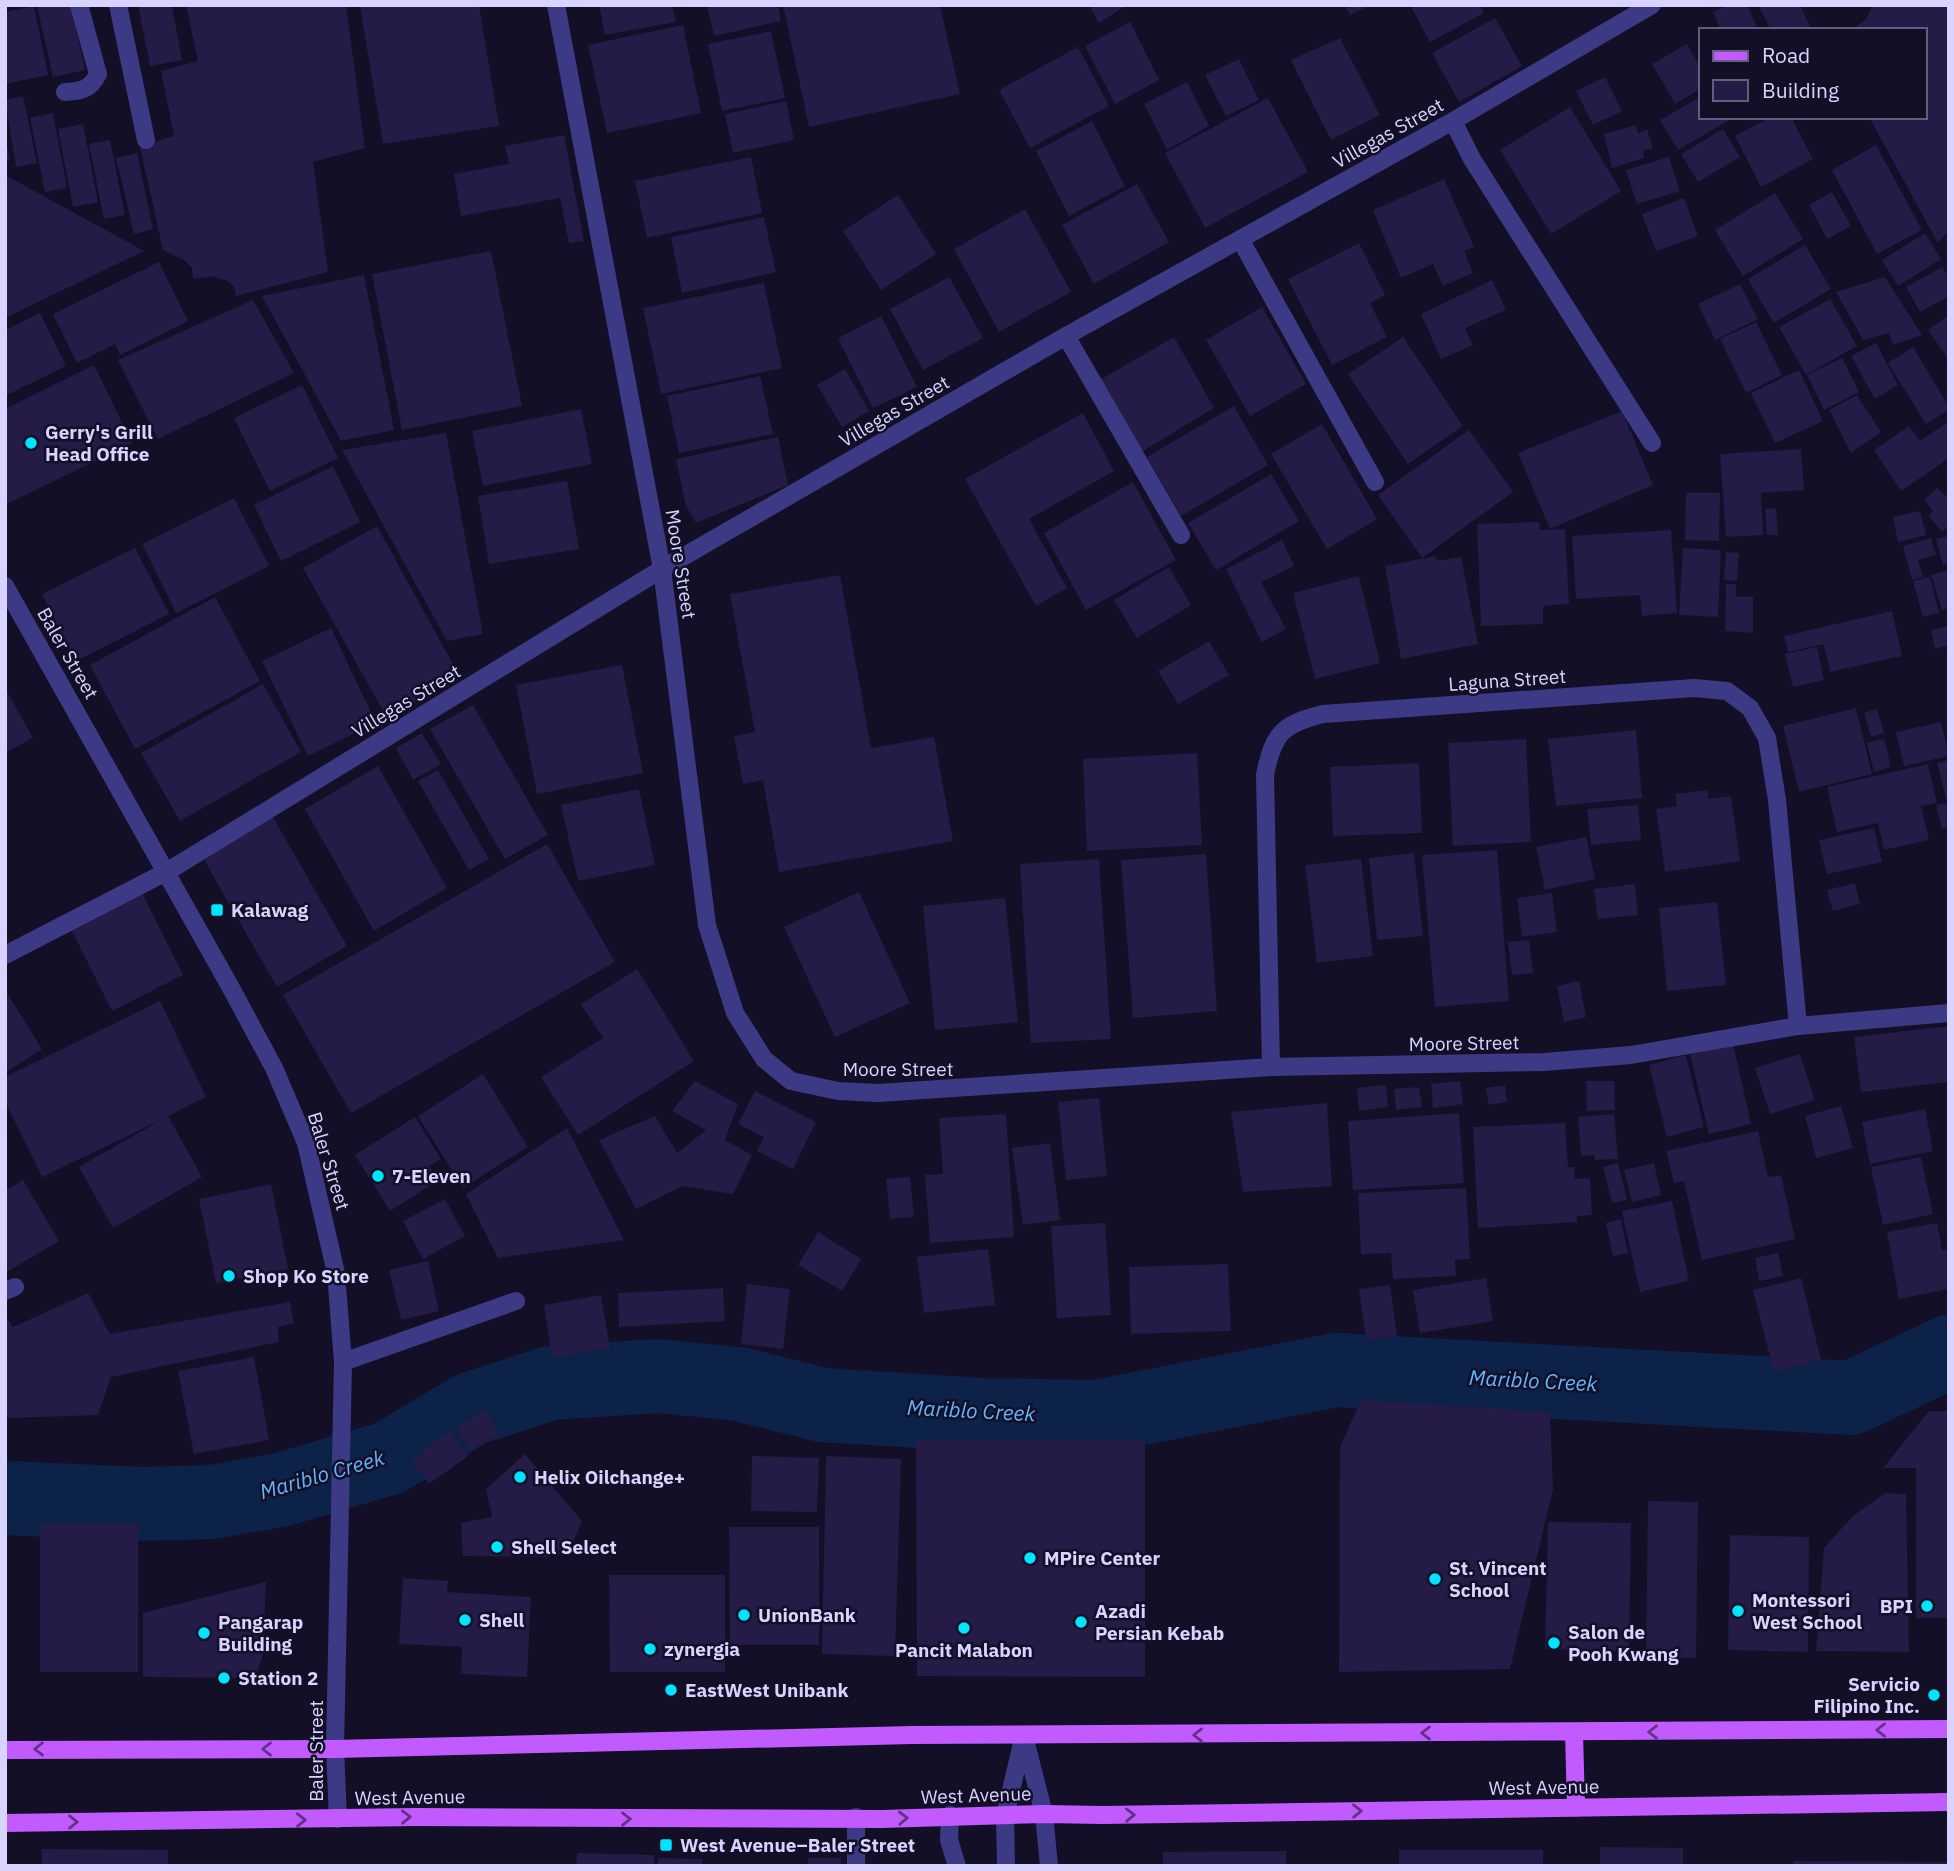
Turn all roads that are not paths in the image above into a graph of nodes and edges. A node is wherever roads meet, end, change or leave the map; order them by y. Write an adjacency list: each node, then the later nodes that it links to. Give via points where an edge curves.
1 (79, 5): 5 (street, via 98,74 92,86)
2 (118, 5): 7 (street)
3 (556, 5): 13 (street, Moore Street)
4 (1651, 5): 6 (street, Villegas Street)
5 (65, 92)
6 (1453, 121): 8 (street, Villegas Street); 10 (street, via 1472,159)
7 (146, 140)
8 (1240, 239): 9 (street, Villegas Street); 11 (street)
9 (1066, 336): 12 (street); 13 (street, Villegas Street)
10 (1652, 443)
11 (1375, 482)
12 (1181, 535)
13 (662, 569): 15 (street, Villegas Street); 19 (street, Moore Street, via 707,925 735,1013 764,1059 791,1081 878,1093)
14 (5, 586): 15 (street, Baler Street)
15 (168, 871): 16 (street, Villegas Street); 21 (street, Baler Street, via 274,1068 306,1143 336,1273)
16 (5, 955)
17 (1949, 1013): 18 (street, Moore Street)
18 (1798, 1026): 19 (street, Moore Street, via 1631,1055 1544,1062); 19 (street, Laguna Street, via 1767,738 1750,708 1727,691 1694,688 1323,714 1284,728 1270,749 1265,775)
19 (1271, 1067)
20 (516, 1301): 21 (street)
21 (343, 1362): 26 (street, Baler Street)
22 (1949, 1730): 23 (main road, one-way to 23)
23 (1574, 1732): 24 (main road, one-way to 24); 28 (main road)
24 (1024, 1736): 26 (main road); 29 (street); 31 (street)
25 (5, 1749): 26 (main road, one-way to 25)
26 (335, 1749): 33 (street, Baler Street)
27 (1949, 1802): 28 (main road, West Avenue)
28 (1576, 1808): 29 (main road, West Avenue, one-way to 28)
29 (1044, 1814): 31 (main road, West Avenue); 38 (street)
30 (950, 1815): 31 (main road, West Avenue); 32 (main road, West Avenue, one-way to 30); 36 (street, via 949,1840)
31 (1005, 1816): 37 (street)
32 (856, 1817): 33 (main road, West Avenue, one-way to 32); 35 (street)
33 (338, 1819): 34 (main road, West Avenue, one-way to 33)
34 (5, 1823)
35 (856, 1866)
36 (957, 1866)
37 (1006, 1866)
38 (1049, 1866)

